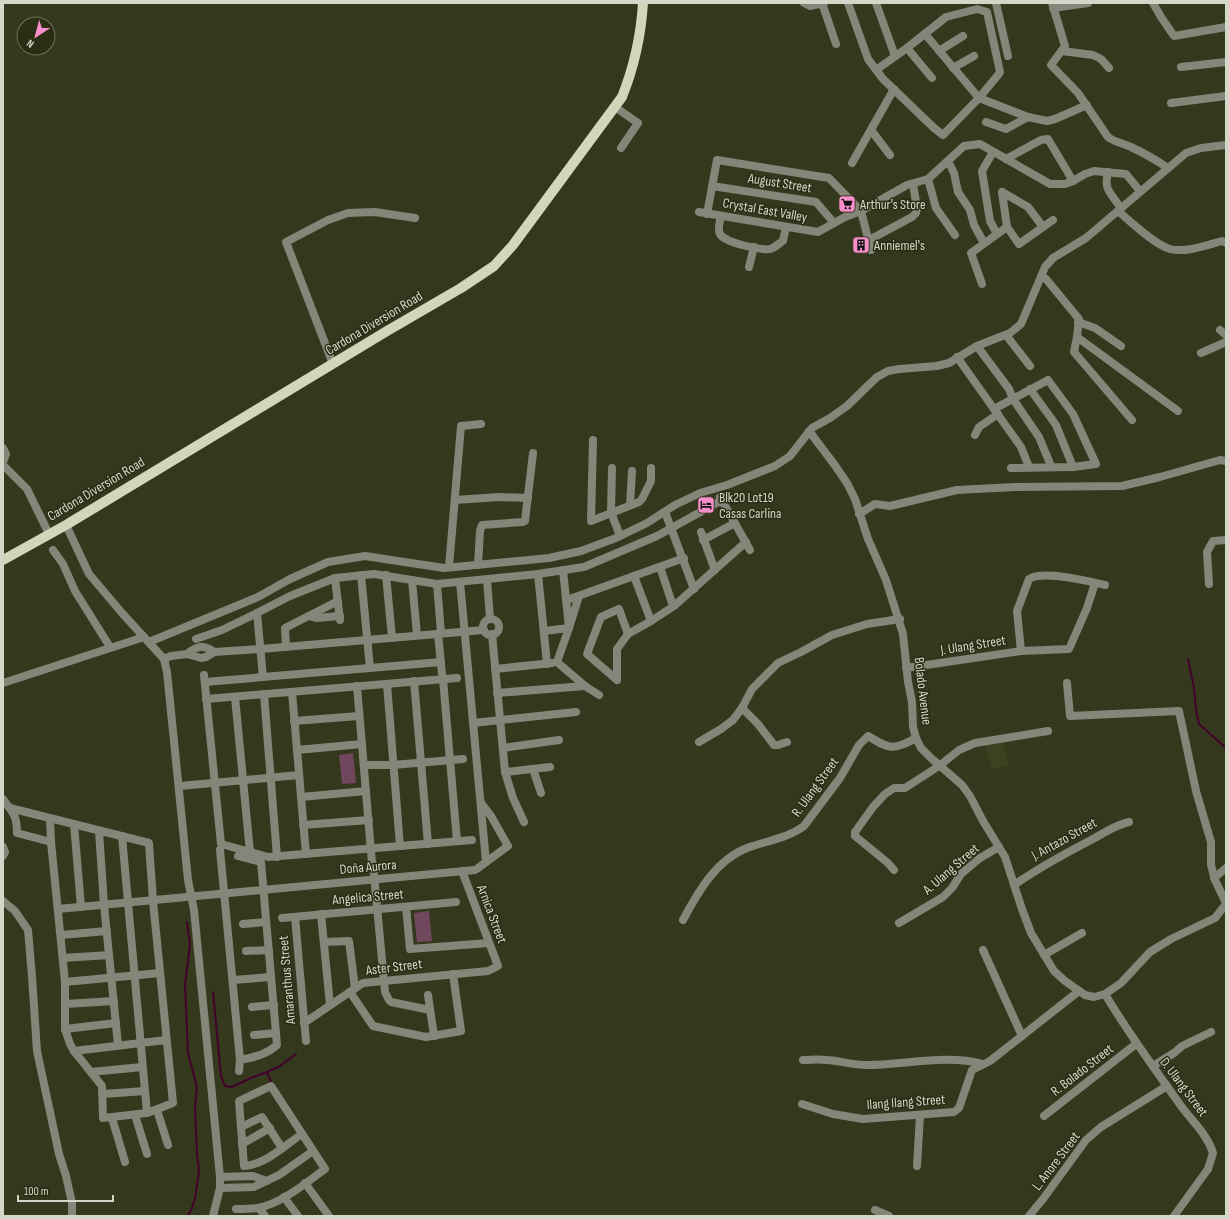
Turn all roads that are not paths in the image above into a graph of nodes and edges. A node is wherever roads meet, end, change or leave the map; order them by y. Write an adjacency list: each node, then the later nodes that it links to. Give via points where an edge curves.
1 (643, 3): 31 (main road, Cardona Diversion Road, via 631,71 622,97)
2 (804, 3): 3 (street, via 810,6)
3 (823, 3): 13 (street)
4 (848, 3): 24 (street, via 868,59)
5 (876, 3): 17 (street)
6 (996, 3): 19 (street)
7 (1088, 3): 9 (street)
8 (1153, 3): 10 (street, via 1174,36)
9 (1053, 6): 16 (street, via 1065,46)
10 (1226, 28)
11 (925, 34): 14 (street); 15 (street); 28 (street, via 946,17 977,9 987,12 1000,72)
12 (963, 36): 15 (street)
13 (836, 44)
14 (907, 48): 17 (street); 25 (street)
15 (939, 51): 22 (street)
16 (1062, 51): 23 (street, via 1094,55 1101,58); 30 (street, via 1050,65)
17 (895, 56): 24 (street)
18 (974, 56): 22 (street)
19 (1008, 56)
20 (1226, 62): 21 (street)
21 (1181, 67)
22 (953, 68): 28 (street)
23 (1109, 68)
24 (876, 70): 26 (street)
25 (932, 78)
26 (894, 89): 28 (street, via 943,135); 34 (street)
27 (1226, 96): 29 (street)
28 (979, 98): 32 (street)
29 (1171, 103)
30 (1087, 105): 32 (street, via 1047,121); 42 (street, via 1111,140 1144,152)
31 (615, 107): 36 (street, via 638,123); 76 (main road, Cardona Diversion Road, via 513,245 494,266)
32 (1028, 117): 33 (street, via 1006,129)
33 (986, 122)
34 (871, 130): 38 (street); 41 (street)
35 (1226, 144): 42 (street, via 1186,153)
36 (621, 148)
37 (993, 152): 39 (street, Crystal East Valley); 40 (street, Crystal East Valley, via 980,144 964,146); 58 (street, via 982,171 990,221)
38 (890, 155)
39 (1006, 159): 45 (street, Crystal East Valley, via 1050,184 1060,185); 45 (street, via 1041,140 1048,139)
40 (948, 161): 44 (street, Crystal East Valley); 61 (street, via 954,173 958,192 970,210 974,225)
41 (852, 163)
42 (1168, 168): 48 (street)
43 (1108, 172): 45 (street, Crystal East Valley, via 1094,171); 48 (street, Crystal East Valley, via 1126,174); 49 (street, via 1107,187)
44 (928, 179): 46 (street, Crystal East Valley); 59 (street, via 936,208)
45 (1073, 181)
46 (913, 184): 50 (street, Crystal East Valley); 60 (street, via 916,213)
47 (712, 186): 50 (street, via 717,160 829,178); 51 (street, Crystal East Valley, via 703,213); 54 (street, August Street, via 816,202)
48 (1140, 191): 49 (street)
49 (1118, 207): 62 (street, via 1152,238 1169,249 1194,248 1222,241); 66 (street, via 1086,238 1053,258)
50 (861, 211): 54 (street, Crystal East Valley); 60 (street)
51 (720, 216): 55 (street, Crystal East Valley); 63 (street, via 720,235 728,241)
52 (414, 218): 76 (street, via 375,212 348,213 328,220 286,242)
53 (1053, 220): 56 (street)
54 (834, 223): 55 (street, Crystal East Valley, via 818,232)
55 (786, 227): 63 (street, via 783,241 772,248)
56 (1043, 227): 57 (street, via 1019,244); 57 (street, via 1028,207 1002,192)
57 (1007, 228): 58 (street)
58 (997, 234): 61 (street)
59 (955, 235)
60 (869, 240): 64 (street)
61 (984, 243): 67 (street, via 971,253)
62 (1226, 243)
63 (754, 247): 65 (street)
64 (871, 250)
65 (749, 267)
66 (1041, 276): 68 (street, via 1079,319); 69 (street, via 1021,324)
67 (982, 284)
68 (1078, 322): 70 (street); 73 (street, via 1095,328)
69 (1006, 335): 72 (street); 77 (street)
70 (1077, 337): 80 (street); 82 (street, via 1074,352)
71 (1226, 342): 74 (street)
72 (977, 346): 75 (street); 79 (street, via 1009,389)
73 (1121, 346)
74 (1201, 353)
75 (957, 357): 81 (street); 84 (street, via 949,363 937,366 899,369 877,376 847,406)
76 (333, 364): 105 (main road, Cardona Diversion Road)
77 (1030, 366)
78 (1030, 389): 79 (street); 92 (street, via 1056,426); 92 (street, via 1048,380 1073,414 1096,464)
79 (1013, 399): 81 (street); 91 (street, via 1039,436)
80 (1178, 411)
81 (996, 412): 85 (street); 93 (street, via 1021,447)
82 (1132, 420)
83 (481, 424): 99 (street, via 461,426)
84 (809, 432): 102 (street, via 782,462 700,493); 103 (street, Bolado Avenue, via 847,483)
85 (975, 435)
86 (593, 440): 101 (street, via 591,521)
87 (3, 448): 90 (street, via 6,454)
88 (533, 453): 98 (street)
89 (1226, 461): 103 (street, via 1220,460 1122,486 956,490 890,506 875,504)
90 (3, 464): 107 (street, via 27,490)
91 (1051, 466): 92 (street); 93 (street)
92 (1073, 466)
93 (1029, 467): 96 (street)
94 (612, 468): 101 (street)
95 (651, 468): 100 (street, via 651,481 642,499)
96 (1011, 468)
97 (632, 471): 100 (street)
98 (528, 498): 99 (street); 115 (street, via 526,518 523,522 482,525)
99 (455, 500): 116 (street)
100 (630, 505): 101 (street)
101 (611, 512): 108 (street)
102 (665, 512): 106 (street); 108 (street)
103 (859, 514): 140 (street, Bolado Avenue)
104 (735, 523): 106 (street, via 721,498); 110 (street); 119 (street, via 702,536)
105 (66, 525): 107 (main road, Cardona Diversion Road); 151 (street, via 89,574)
106 (672, 528): 113 (street); 118 (street, via 603,559)
107 (49, 534): 114 (main road, Cardona Diversion Road)
108 (620, 536): 115 (street, via 581,551 549,558)
109 (1226, 540): 130 (street, via 1213,540 1207,552)
110 (746, 542): 112 (street); 119 (street)
111 (52, 550): 154 (street, via 63,564 75,591)
112 (750, 550)
113 (684, 558): 117 (street); 132 (street)
114 (3, 560)
115 (478, 565): 116 (street)
116 (449, 567): 151 (street, via 365,556 328,562 258,597)
117 (660, 567): 123 (street); 136 (street)
118 (563, 570): 120 (street); 134 (street)
119 (715, 570): 132 (street)
120 (538, 574): 125 (street); 145 (street)
121 (361, 575): 122 (street); 124 (street); 153 (street)
122 (386, 575): 126 (street); 150 (street)
123 (634, 576): 133 (street); 141 (street)
124 (335, 578): 135 (street); 137 (street, via 290,596)
125 (487, 579): 127 (street); 139 (street)
126 (412, 580): 129 (street); 149 (street)
127 (460, 582): 129 (street); 144 (street)
128 (1095, 583): 131 (street); 158 (street, J. Ulang Street, via 1069,649); 158 (street, via 1057,576 1029,579 1017,611)
129 (437, 584): 146 (street)
130 (1209, 584)
131 (1105, 585)
132 (694, 589): 136 (street)
133 (579, 596): 134 (street); 142 (street)
134 (567, 600): 142 (street)
135 (338, 601): 138 (street); 138 (street, via 340,618)
136 (673, 606): 141 (street)
137 (258, 613): 152 (street); 156 (street)
138 (309, 616): 155 (street, via 285,628)
139 (490, 619): 143 (street, via 485,622); 147 (street, via 496,620 499,626 498,631)
140 (900, 619): 164 (street, Bolado Avenue, via 904,634); 182 (street, via 867,624 832,635 778,662 752,689)
141 (651, 621): 148 (street)
142 (569, 628): 145 (street); 161 (street)
143 (484, 630): 144 (street); 147 (street)
144 (465, 631): 146 (street); 187 (street)
145 (544, 631): 162 (street)
146 (440, 634): 149 (street); 160 (street)
147 (492, 634): 165 (street)
148 (628, 634): 157 (street); 166 (street, via 619,609 601,617 587,654)
149 (417, 636): 150 (street)
150 (392, 638): 153 (street)
151 (147, 639): 154 (street); 159 (street)
152 (196, 639)
153 (367, 640): 155 (street); 163 (street)
154 (110, 647): 171 (street)
155 (286, 647): 156 (street)
156 (261, 649): 159 (street, via 214,652 201,658 187,654); 167 (street)
157 (617, 649): 166 (street); 166 (street, via 617,680)
158 (1021, 651): 164 (street, J. Ulang Street)
159 (164, 659): 209 (street)
160 (440, 662): 163 (street); 168 (street)
161 (557, 662): 162 (street); 175 (street)
162 (547, 664): 165 (street)
163 (370, 668): 167 (street)
164 (906, 668): 189 (street, Bolado Avenue)
165 (495, 669): 177 (street)
166 (608, 672)
167 (263, 677): 181 (street, via 205,679)
168 (442, 677): 169 (street); 170 (street); 197 (street)
169 (457, 678)
170 (414, 681): 173 (street); 198 (street)
171 (3, 683)
172 (1067, 683): 242 (street, via 1070,716 1179,711 1196,791 1211,842)
173 (387, 684): 174 (street); 200 (street)
174 (357, 686): 176 (street); 184 (street)
175 (585, 686): 177 (street); 179 (street)
176 (292, 692): 178 (street); 186 (street)
177 (497, 693): 185 (street)
178 (264, 694): 180 (street); 206 (street)
179 (599, 695)
180 (235, 697): 181 (street); 207 (street)
181 (206, 699): 208 (street)
182 (742, 708): 191 (street, via 733,720); 192 (street, via 774,745)
183 (576, 712): 185 (street)
184 (359, 716): 186 (street); 193 (street)
185 (500, 720): 187 (street); 194 (street)
186 (294, 721): 195 (street)
187 (474, 723): 214 (street)
188 (1048, 731): 201 (street, via 976,743 959,750)
189 (916, 738): 201 (street, Bolado Avenue, via 921,748); 261 (street, R. Ulang Street, via 902,746 890,748 868,736 859,745 840,778 804,826 797,832 732,855 699,890)
190 (559, 740): 194 (street)
191 (699, 742)
192 (786, 742)
193 (362, 744): 195 (street); 199 (street)
194 (503, 748): 204 (street)
195 (297, 750): 205 (street)
196 (463, 759): 197 (street)
197 (450, 760): 198 (street); 225 (street)
198 (421, 762): 200 (street); 227 (street)
199 (364, 765): 200 (street); 210 (street)
200 (394, 765): 228 (street)
201 (939, 766): 230 (street, Bolado Avenue, via 962,785); 240 (street, via 905,788 894,788 884,794 855,832 854,836 857,839)
202 (550, 767): 203 (street)
203 (533, 769): 204 (street); 211 (street)
204 (505, 772): 218 (street)
205 (299, 775): 206 (street); 212 (street)
206 (271, 778): 207 (street); 237 (street)
207 (243, 780): 208 (street); 233 (street)
208 (214, 783): 209 (street); 233 (street, via 220,844)
209 (180, 786): 247 (street)
210 (366, 792): 212 (street); 217 (street)
211 (541, 793)
212 (301, 797): 221 (street)
213 (3, 800): 215 (street)
214 (481, 803): 238 (street); 238 (street, via 508,846)
215 (10, 808): 216 (street); 226 (street, via 17,821 17,833)
216 (50, 818): 220 (street); 226 (street)
217 (369, 820): 221 (street); 231 (street)
218 (524, 822)
219 (1129, 822): 244 (street, J. Antazo Street, via 1117,825)
220 (74, 824): 222 (street); 254 (street)
221 (304, 825): 234 (street)
222 (99, 831): 223 (street); 253 (street)
223 (122, 836): 249 (street, via 149,843); 251 (street)
224 (472, 840): 225 (street)
225 (457, 841): 227 (street)
226 (51, 842): 256 (street)
227 (428, 844): 228 (street)
228 (400, 846): 231 (street)
229 (3, 847): 235 (street)
230 (999, 847): 244 (street, Bolado Avenue); 263 (street, A. Ulang Street, via 965,870 943,897)
231 (371, 849): 234 (street); 243 (street)
232 (220, 850): 246 (street)
233 (250, 852): 237 (street)
234 (306, 854): 237 (street)
235 (3, 856)
236 (238, 856): 245 (street, via 261,862)
237 (277, 857)
238 (486, 862): 241 (street, Doña Aurora, via 476,869)
239 (1226, 868): 242 (street)
240 (894, 870)
241 (462, 871): 243 (street, Doña Aurora); 269 (street, Arnica Street)
242 (1214, 878): 252 (street)
243 (374, 879): 245 (street, Doña Aurora); 257 (street)
244 (1014, 884): 274 (street, Bolado Avenue, via 1031,933)
245 (263, 890): 246 (street, Doña Aurora); 262 (street)
246 (225, 893): 247 (street, Doña Aurora); 282 (street)
247 (191, 897): 249 (street, Doña Aurora); 337 (street)
248 (3, 901): 346 (street, via 15,911 28,930 37,1050 72,1203)
249 (153, 901): 251 (street, Doña Aurora); 277 (street)
250 (456, 902): 255 (street, Angelica Street)
251 (127, 903): 253 (street, Doña Aurora); 279 (street)
252 (1226, 904): 287 (street, via 1215,918 1150,952 1121,983)
253 (104, 905): 254 (street, Doña Aurora); 265 (street)
254 (80, 907): 256 (street, Doña Aurora)
255 (406, 907): 257 (street, Angelica Street); 269 (street, via 410,948)
256 (58, 909): 267 (street)
257 (377, 909): 258 (street, Angelica Street); 283 (street)
258 (321, 914): 259 (street, Angelica Street); 268 (street)
259 (295, 917): 260 (street, Angelica Street); 296 (street, Amaranthus Street)
260 (282, 918)
261 (683, 920)
262 (266, 922): 264 (street); 270 (street)
263 (899, 922)
264 (243, 924)
265 (107, 931): 267 (street); 273 (street)
266 (1082, 933): 274 (street)
267 (61, 935): 275 (street)
268 (324, 942): 285 (street, via 349,941); 292 (street)
269 (489, 943): 276 (street, Arnica Street)
270 (269, 950): 272 (street); 280 (street)
271 (983, 950): 302 (street)
272 (246, 951)
273 (109, 955): 275 (street); 281 (street)
274 (1044, 955): 286 (street, Bolado Avenue, via 1054,971)
275 (63, 958): 284 (street)
276 (498, 966): 278 (street, Aster Street, via 488,971)
277 (160, 973): 279 (street); 303 (street)
278 (453, 974): 283 (street, Aster Street); 301 (street, via 461,1031)
279 (134, 976): 281 (street); 305 (street)
280 (271, 977): 282 (street); 291 (street)
281 (112, 978): 284 (street); 289 (street)
282 (233, 980): 309 (street)
283 (383, 980): 285 (street, Aster Street, via 363,982); 294 (street, via 389,1000)
284 (65, 982): 290 (street)
285 (353, 990): 292 (street, Aster Street); 301 (street, via 373,1026 426,1037)
286 (1079, 991): 287 (street, Bolado Avenue, via 1084,995); 302 (street, Ilang Ilang Street)
287 (1105, 994): 306 (street, D. Ulang Street)
288 (428, 995): 294 (street)
289 (114, 1001): 290 (street); 295 (street)
290 (65, 1004): 297 (street)
291 (274, 1005): 293 (street); 299 (street)
292 (330, 1005): 296 (street, Aster Street)
293 (252, 1007)
294 (430, 1010): 301 (street)
295 (116, 1023): 297 (street); 307 (street)
296 (304, 1023): 304 (street, Amaranthus Street)
297 (65, 1029): 308 (street)
298 (1211, 1032): 312 (street, via 1182,1046)
299 (276, 1033): 300 (street); 309 (street, via 277,1045 271,1050 259,1056)
300 (254, 1035)
301 (434, 1036)
302 (1022, 1036): 311 (street, Ilang Ilang Street, via 990,1061)
303 (166, 1040): 305 (street); 320 (street, via 173,1103)
304 (306, 1041)
305 (140, 1043): 307 (street); 313 (street)
306 (1136, 1044): 312 (street, D. Ulang Street); 324 (street, R. Bolado Street)
307 (118, 1045): 308 (street)
308 (74, 1051): 315 (street)
309 (240, 1060): 314 (street)
310 (803, 1060): 311 (street, via 864,1065 929,1060)
311 (982, 1064): 323 (street, Ilang Ilang Street, via 972,1070 956,1112)
312 (1152, 1066): 316 (street, D. Ulang Street)
313 (142, 1067): 315 (street); 317 (street)
314 (239, 1071)
315 (91, 1072): 318 (street, via 102,1086)
316 (1167, 1086): 352 (street, L. Anore Street, via 1101,1126 1086,1140); 353 (street, D. Ulang Street, via 1204,1135 1213,1153 1208,1169)
317 (145, 1092): 318 (street); 321 (street)
318 (103, 1094): 325 (street, via 103,1118)
319 (802, 1104): 323 (street, Ilang Ilang Street, via 825,1112 863,1119)
320 (157, 1110): 321 (street); 330 (street)
321 (147, 1113): 322 (street)
322 (135, 1115): 325 (street); 333 (street)
323 (920, 1115): 335 (street)
324 (1044, 1116)
325 (112, 1118): 334 (street)
326 (241, 1127): 327 (street, via 262,1117); 328 (street, via 239,1101 271,1086); 329 (street)
327 (270, 1128): 329 (street); 331 (street)
328 (302, 1134): 331 (street); 332 (street)
329 (242, 1144): 331 (street, via 244,1166 252,1166)
330 (168, 1145)
331 (282, 1148)
332 (313, 1151): 338 (street); 339 (street, via 325,1169)
333 (146, 1154)
334 (125, 1162)
335 (917, 1166)
336 (241, 1176): 337 (street); 338 (street, via 253,1176); 340 (street)
337 (220, 1177): 341 (street)
338 (267, 1181): 340 (street, via 254,1186)
339 (305, 1183): 342 (street); 350 (street)
340 (240, 1187): 341 (street)
341 (220, 1188): 347 (street)
342 (284, 1197): 343 (street); 349 (street)
343 (259, 1208): 345 (street); 348 (street)
344 (875, 1210): 351 (street)
345 (240, 1211)
346 (72, 1216)
347 (213, 1216)
348 (265, 1216)
349 (298, 1216)
350 (329, 1216)
351 (889, 1216)
352 (1029, 1216)
353 (1174, 1216)

